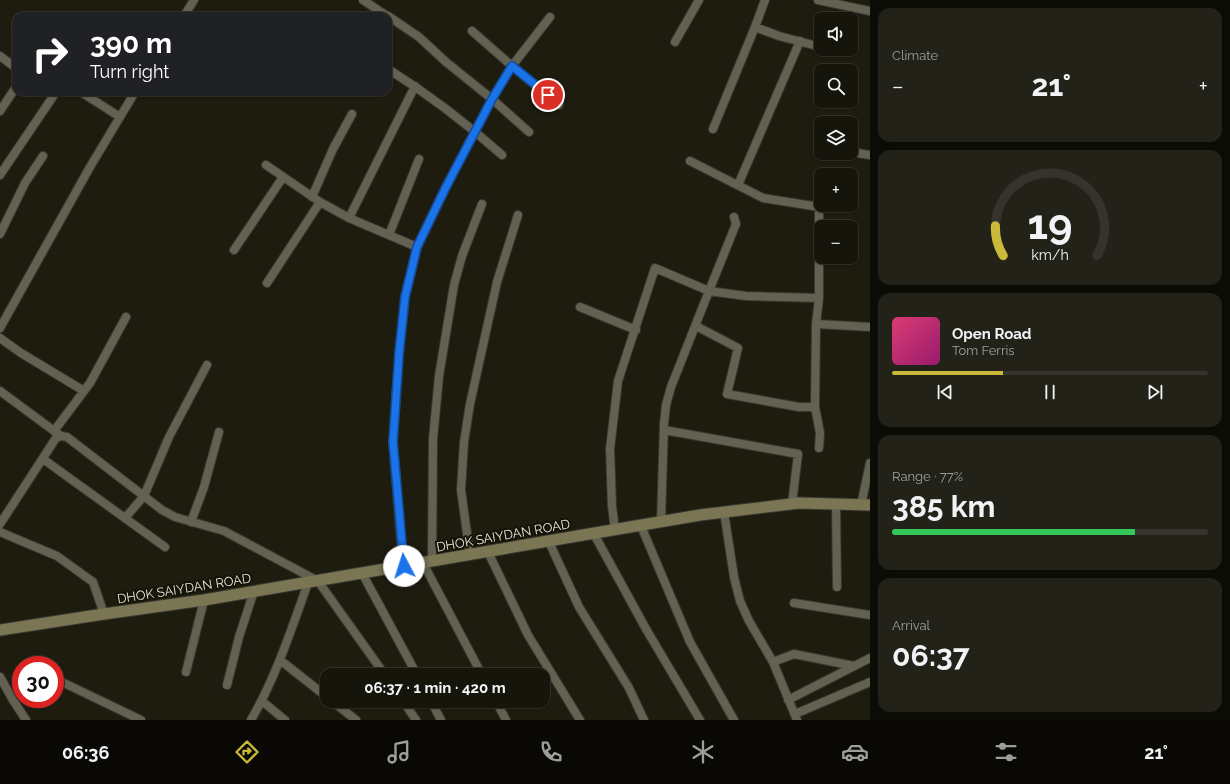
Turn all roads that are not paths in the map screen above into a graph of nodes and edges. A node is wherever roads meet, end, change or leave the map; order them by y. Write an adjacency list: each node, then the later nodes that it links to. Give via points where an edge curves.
1 (194, 0): 7 (street)
2 (363, 0): 8 (street)
3 (699, 0): 14 (street)
4 (765, 0): 11 (street)
5 (818, 0): 6 (street)
6 (870, 11)
7 (186, 12)
8 (382, 12)
9 (550, 17): 18 (street)
10 (392, 19): 25 (street, via 419,37)
11 (755, 27): 13 (street); 30 (street)
12 (472, 31): 18 (street)
13 (800, 41): 15 (street); 42 (street)
14 (675, 42)
15 (814, 45)
16 (0, 56): 17 (street)
17 (12, 65)
18 (512, 66): 25 (street); 26 (street)
19 (392, 72): 20 (street)
20 (415, 86): 31 (street); 48 (street)
21 (12, 93): 27 (street)
22 (53, 96): 40 (street)
23 (87, 96): 29 (street)
24 (133, 96): 29 (street)
25 (492, 99): 31 (street); 32 (street)
26 (560, 105)
27 (0, 111)
28 (352, 114): 43 (street)
29 (120, 117): 60 (street)
30 (713, 129)
31 (475, 131): 34 (street); 51 (street)
32 (530, 132)
33 (858, 153): 35 (street)
34 (502, 155)
35 (870, 155)
36 (43, 156): 49 (street, via 25,183)
37 (419, 159): 50 (street)
38 (690, 161): 42 (street)
39 (266, 165): 41 (street)
40 (0, 175)
41 (283, 177): 43 (street); 52 (street)
42 (738, 186): 55 (street, via 763,198 819,207)
43 (312, 197): 44 (street)
44 (320, 202): 48 (street); 53 (street)
45 (482, 204): 91 (street, via 454,285 439,376 433,439)
46 (518, 215): 90 (street, via 497,282 464,442 461,490)
47 (734, 217): 54 (street, via 736,224)
48 (349, 218): 50 (street)
49 (0, 234)
50 (389, 235): 51 (street)
51 (417, 247): 92 (street, via 405,297 393,442)
52 (234, 250)
53 (267, 282)
54 (709, 291): 55 (street, via 746,296); 59 (street); 62 (street, via 655,268)
55 (819, 298): 58 (street)
56 (580, 307): 62 (street)
57 (126, 317): 66 (street, via 97,373)
58 (816, 324): 61 (street); 67 (street)
59 (696, 326): 67 (street, via 738,348 727,394); 68 (street, via 671,388 666,405)
60 (0, 328)
61 (870, 328)
62 (636, 330): 84 (street, via 618,381 610,449)
63 (0, 338): 66 (street)
64 (207, 365): 74 (street, via 170,437)
65 (0, 391): 70 (street)
66 (84, 391): 70 (street)
67 (815, 408): 71 (street, via 820,433)
68 (664, 430): 75 (street, via 798,454); 81 (street)
69 (219, 432): 80 (street, via 204,487)
70 (58, 433): 72 (street); 74 (street, via 67,437)
71 (819, 448)
72 (43, 458): 79 (street); 82 (street)
73 (870, 463): 77 (street)
74 (144, 496): 79 (street); 80 (street, via 162,510)
75 (792, 504): 76 (main road, DHOK SAIYDAN ROAD); 78 (main road, DHOK SAIYDAN ROAD)
76 (836, 504): 77 (main road, DHOK SAIYDAN ROAD); 95 (street)
77 (866, 505)
78 (724, 512): 81 (main road, DHOK SAIYDAN ROAD); 104 (street, via 740,601)
79 (125, 518): 88 (street)
80 (191, 522): 94 (street, via 224,532)
81 (661, 522): 83 (main road, DHOK SAIYDAN ROAD)
82 (0, 524)
83 (641, 526): 84 (main road, DHOK SAIYDAN ROAD); 133 (street, via 690,642)
84 (615, 530): 86 (main road, DHOK SAIYDAN ROAD)
85 (0, 532): 99 (street, via 57,556 93,582)
86 (594, 534): 87 (main road, DHOK SAIYDAN ROAD); 132 (street)
87 (549, 542): 89 (main road, DHOK SAIYDAN ROAD); 131 (street, via 579,606 629,688)
88 (165, 547)
89 (488, 552): 90 (main road, DHOK SAIYDAN ROAD); 130 (street, via 528,635)
90 (470, 555): 91 (main road, DHOK SAIYDAN ROAD)
91 (428, 562): 92 (main road, DHOK SAIYDAN ROAD); 108 (street)
92 (404, 566): 93 (main road, DHOK SAIYDAN ROAD)
93 (362, 573): 94 (main road, DHOK SAIYDAN ROAD); 107 (street)
94 (313, 582): 96 (main road, DHOK SAIYDAN ROAD); 103 (street); 106 (street)
95 (837, 587)
96 (254, 591): 97 (main road, DHOK SAIYDAN ROAD); 113 (street)
97 (204, 600): 99 (main road, DHOK SAIYDAN ROAD); 109 (street)
98 (794, 603): 100 (street)
99 (104, 614): 101 (main road, DHOK SAIYDAN ROAD)
100 (870, 615)
101 (0, 630)
102 (870, 658): 105 (street)
103 (280, 660): 114 (street); 116 (street)
104 (773, 662): 105 (street, via 794,654); 115 (street)
105 (854, 666): 115 (street)
106 (380, 668)
107 (413, 668)
108 (479, 668)
109 (186, 672)
110 (0, 677): 122 (street)
111 (870, 682): 121 (street)
112 (64, 683): 123 (street)
113 (227, 685)
114 (320, 691)
115 (788, 700): 121 (street)
116 (262, 701): 124 (street); 125 (street)
117 (340, 708): 126 (street)
118 (408, 708): 127 (street)
119 (435, 708): 128 (street)
120 (500, 708): 129 (street)
121 (796, 717)
122 (26, 720)
123 (141, 720)
124 (251, 720)
125 (285, 720)
126 (355, 720)
127 (416, 720)
128 (441, 720)
129 (506, 720)
130 (580, 720)
131 (644, 720)
132 (700, 720)
133 (734, 720)

